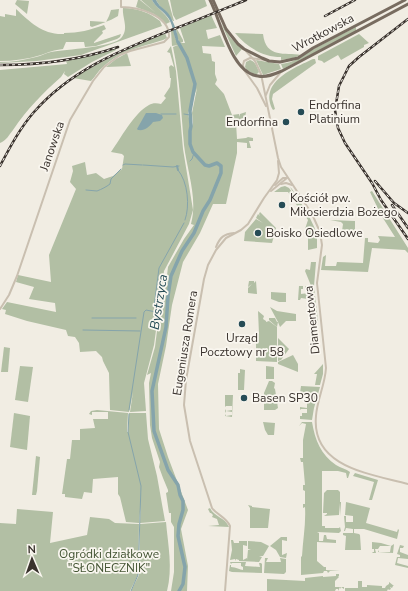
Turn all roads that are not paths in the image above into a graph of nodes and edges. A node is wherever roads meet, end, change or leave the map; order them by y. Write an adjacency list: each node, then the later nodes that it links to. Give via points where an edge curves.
1 (121, 0): 19 (street, Janowska, via 121,8 137,8 155,16 166,25 169,38 125,52 110,62 99,72 82,98 69,122 17,276)
2 (405, 0): 7 (main road, Wrotkowska, via 298,58)
3 (212, 1): 5 (main road, Diamentowa, via 228,33); 8 (main road, Diamentowa, via 230,48)
4 (408, 4): 9 (main road, Wrotkowska)
5 (244, 50): 6 (street, Diamentowa); 7 (main road)
6 (253, 58): 7 (street); 8 (street, via 244,61); 10 (street, Diamentowa)
7 (269, 61)
8 (244, 70): 10 (main road); 12 (street, Diamentowa)
9 (282, 70): 10 (main road, Wrotkowska); 11 (street, Wrotkowska, via 270,85)
10 (262, 77): 11 (street, Diamentowa)
11 (266, 96): 12 (street, Diamentowa)
12 (267, 107): 13 (street, Diamentowa)
13 (278, 158): 14 (street, Diamentowa); 17 (street, Eugeniusza Romera, via 279,175)
14 (287, 178): 15 (street, Eugeniusza Romera); 16 (street, Diamentowa); 17 (street, Eugeniusza Romera)
15 (278, 185): 16 (street); 18 (street, Eugeniusza Romera)
16 (292, 185): 20 (street, Diamentowa, via 315,218 322,241 317,283 326,368 316,419 320,441 330,456 346,467)
17 (273, 186): 18 (street, Eugeniusza Romera)
18 (267, 193): 21 (street, Eugeniusza Romera, via 243,229 219,240 209,262 186,380 184,405 190,441 211,506 230,525)
19 (0, 309)
20 (408, 484)
21 (225, 591)

